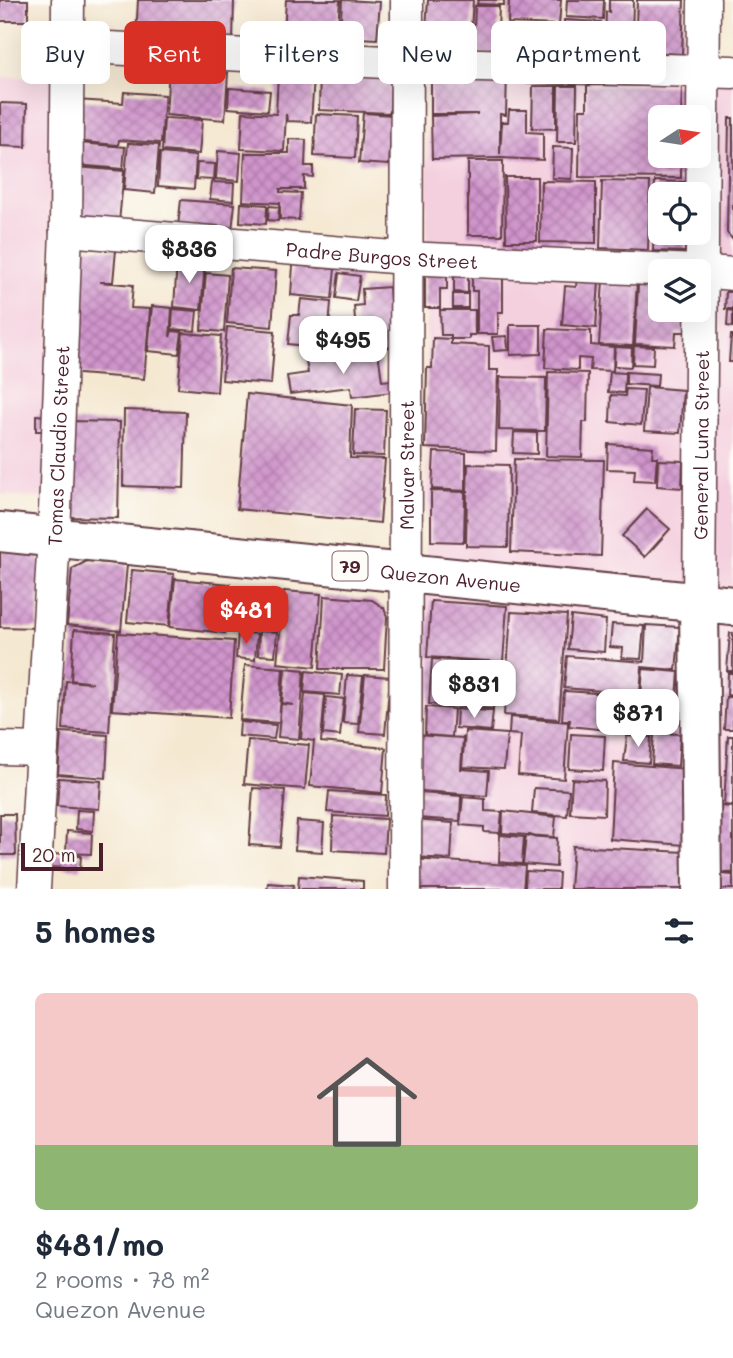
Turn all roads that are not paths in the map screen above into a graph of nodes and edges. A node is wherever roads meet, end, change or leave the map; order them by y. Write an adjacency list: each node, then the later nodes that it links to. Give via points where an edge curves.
1 (68, 0): 4 (street, Tomas Claudio Street)
2 (407, 0): 5 (street, Malvar Street)
3 (704, 0): 9 (street, General Luna Street)
4 (68, 21)
5 (407, 21)
6 (110, 48): 7 (street)
7 (378, 62)
8 (477, 65): 9 (street)
9 (718, 72): 14 (street, General Luna Street)
10 (68, 84): 12 (street, Tomas Claudio Street)
11 (406, 84): 13 (street, Malvar Street)
12 (66, 230): 13 (street, Padre Burgos Street); 20 (street, Tomas Claudio Street)
13 (405, 258): 15 (street, Padre Burgos Street); 21 (street, Malvar Street)
14 (700, 259)
15 (648, 269)
16 (711, 272): 17 (street, Padre Burgos Street)
17 (733, 274)
18 (702, 322): 22 (street, General Luna Street)
19 (0, 532): 20 (main road, Quezon Avenue / 79)
20 (54, 536): 21 (main road, Quezon Avenue / 79); 24 (street, Tomas Claudio Street)
21 (406, 572): 22 (main road, Quezon Avenue / 79); 26 (street, Malvar Street)
22 (716, 605): 27 (main road, General Luna Street)
23 (0, 748): 24 (street)
24 (42, 749): 25 (street, Tomas Claudio Street)
25 (34, 889)
26 (405, 889)
27 (702, 889)

